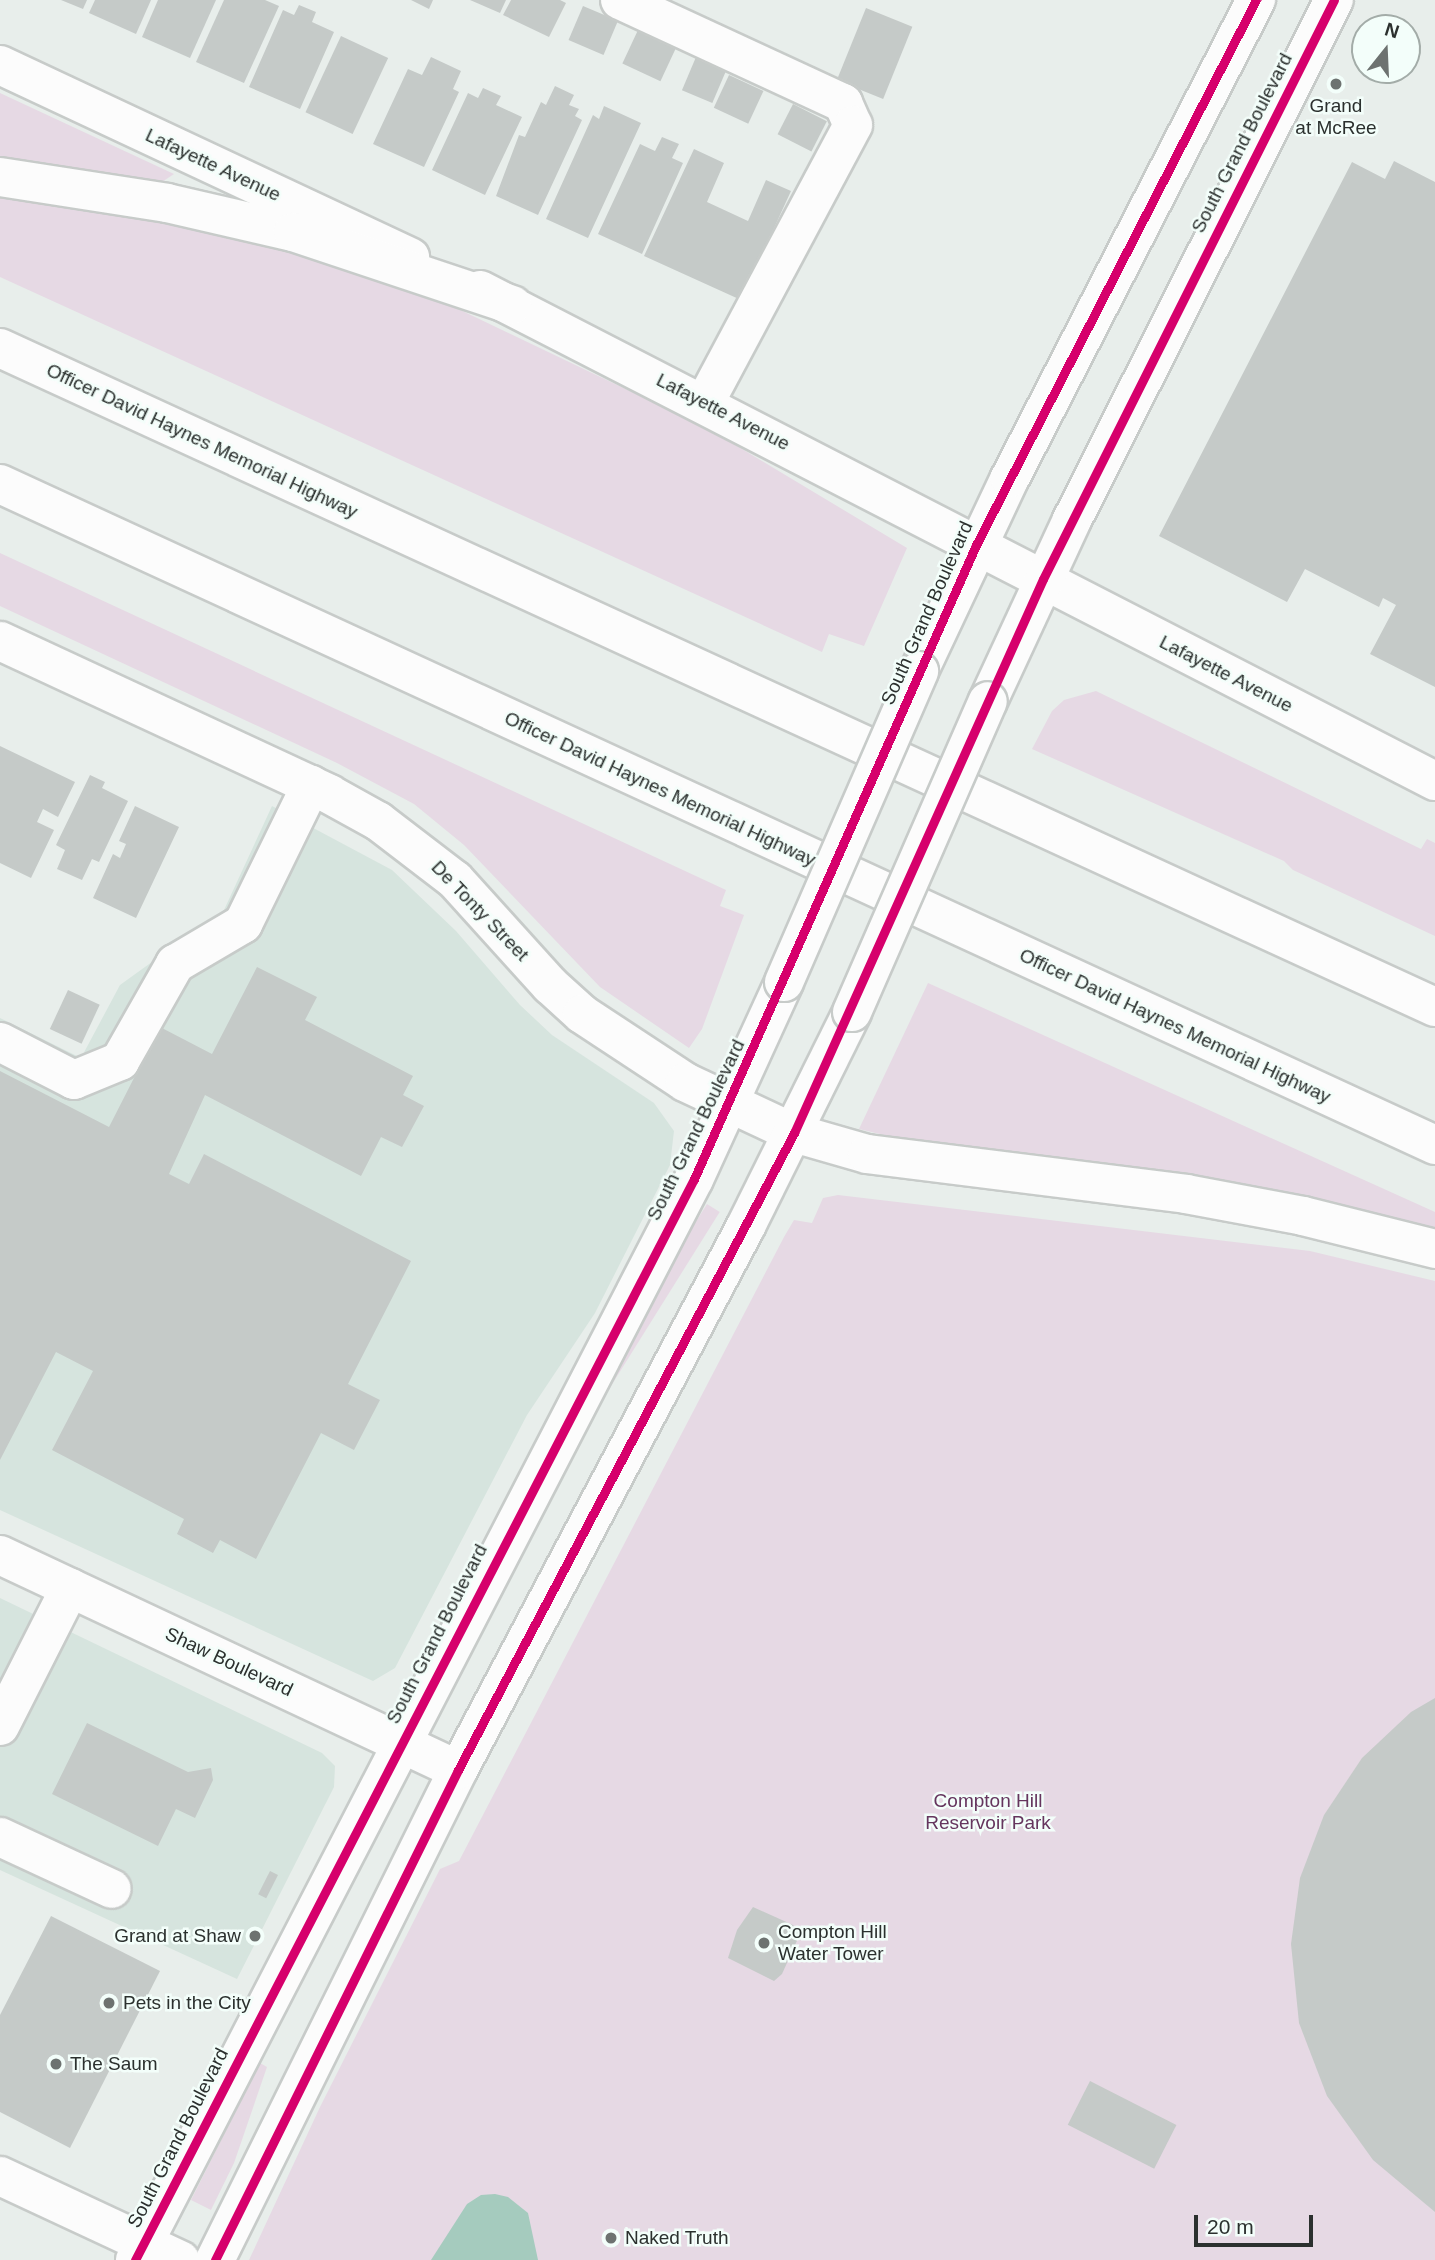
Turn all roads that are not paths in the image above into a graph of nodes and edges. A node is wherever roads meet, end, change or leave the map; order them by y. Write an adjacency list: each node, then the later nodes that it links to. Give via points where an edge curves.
1 (620, 0): 8 (main road, via 843,103 853,125)
2 (1256, 0): 10 (main road, South Grand Boulevard)
3 (1334, 0): 11 (main road, South Grand Boulevard)
4 (0, 65): 6 (main road, Lafayette Avenue)
5 (0, 177): 6 (main road, via 167,203 293,232)
6 (512, 305): 8 (main road, Lafayette Avenue)
7 (0, 348): 15 (main road, Officer David Haynes Memorial Highway)
8 (705, 402): 10 (main road, Lafayette Avenue)
9 (0, 484): 19 (main road, Officer David Haynes Memorial Highway)
10 (976, 545): 11 (main road, Lafayette Avenue); 17 (main road, South Grand Boulevard, bridge)
11 (1043, 579): 13 (main road, Lafayette Avenue); 18 (main road, South Grand Boulevard, bridge)
12 (0, 641): 14 (main road, De Tonty Street)
13 (1435, 781)
14 (311, 785): 16 (main road, via 243,924 175,964 120,1061 74,1080); 17 (main road, De Tonty Street, via 378,821 423,853 582,1014 668,1072)
15 (1435, 1007)
16 (0, 1042)
17 (730, 1104): 18 (main road, De Tonty Street); 24 (main road, South Grand Boulevard)
18 (794, 1133): 20 (main road, De Tonty Street, via 867,1154 1212,1199); 25 (main road, South Grand Boulevard)
19 (1435, 1145)
20 (1435, 1249)
21 (0, 1555): 22 (main road, Shaw Boulevard)
22 (70, 1588): 23 (main road); 24 (main road, Shaw Boulevard)
23 (0, 1726)
24 (401, 1741): 25 (main road, Shaw Boulevard); 29 (main road, South Grand Boulevard)
25 (458, 1770): 31 (main road, South Grand Boulevard)
26 (0, 1837): 27 (main road)
27 (112, 1889)
28 (0, 2176): 29 (main road)
29 (139, 2251): 30 (main road)
30 (180, 2260)
31 (215, 2260)

